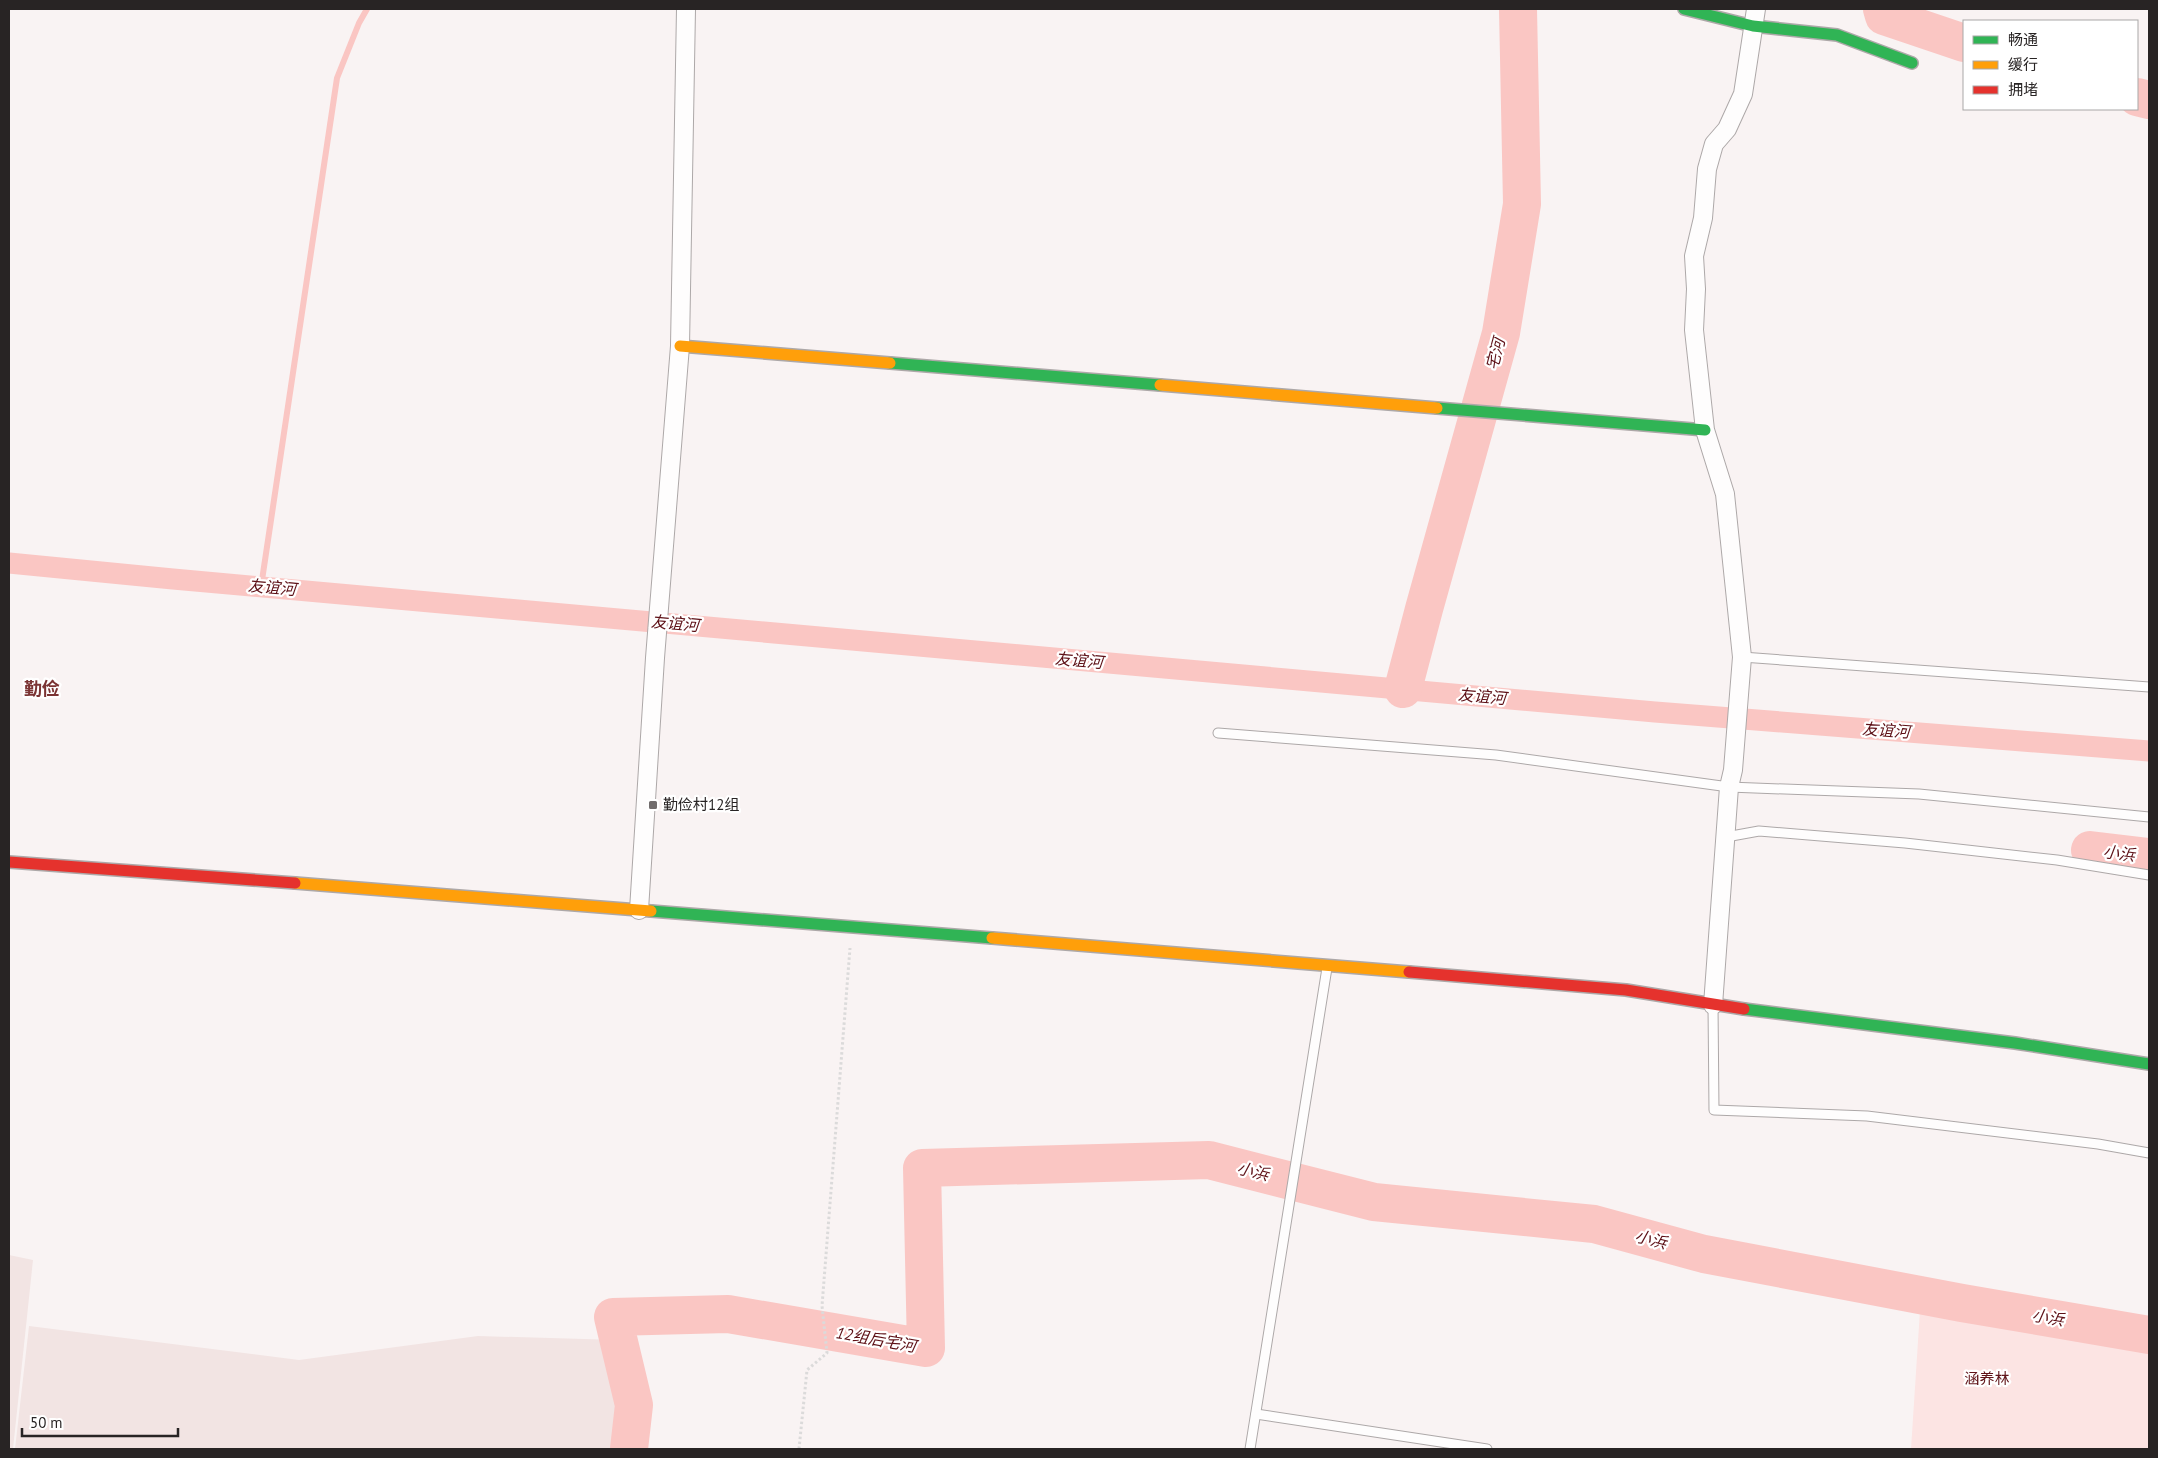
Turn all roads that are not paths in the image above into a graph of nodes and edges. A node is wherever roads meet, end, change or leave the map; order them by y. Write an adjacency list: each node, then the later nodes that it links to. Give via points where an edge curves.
1 (686, 9): 5 (street)
2 (1684, 9): 3 (street)
3 (1754, 17): 4 (street, via 1837,35); 6 (street, via 1743,94 1727,128 1714,144 1707,169 1703,218 1694,256 1694,330)
4 (1912, 63)
5 (680, 346): 6 (street); 15 (street)
6 (1705, 430): 7 (street, via 1725,494)
7 (1742, 658): 8 (lane); 10 (street)
8 (2149, 687)
9 (1218, 733): 10 (lane, via 1496,755)
10 (1731, 779): 11 (lane); 12 (street)
11 (2149, 817)
12 (1726, 837): 14 (lane, via 1760,830 1905,843 2057,860); 17 (street)
13 (9, 862): 15 (street)
14 (2149, 875)
15 (639, 910): 16 (street)
16 (1328, 965): 17 (street, via 1626,990); 20 (lane)
17 (1714, 1005): 18 (street, via 2015,1043); 19 (lane, via 1714,1110 1867,1116)
18 (2149, 1064)
19 (2149, 1153)
20 (1256, 1414): 21 (lane); 22 (lane)
21 (1250, 1449)
22 (1487, 1449)

